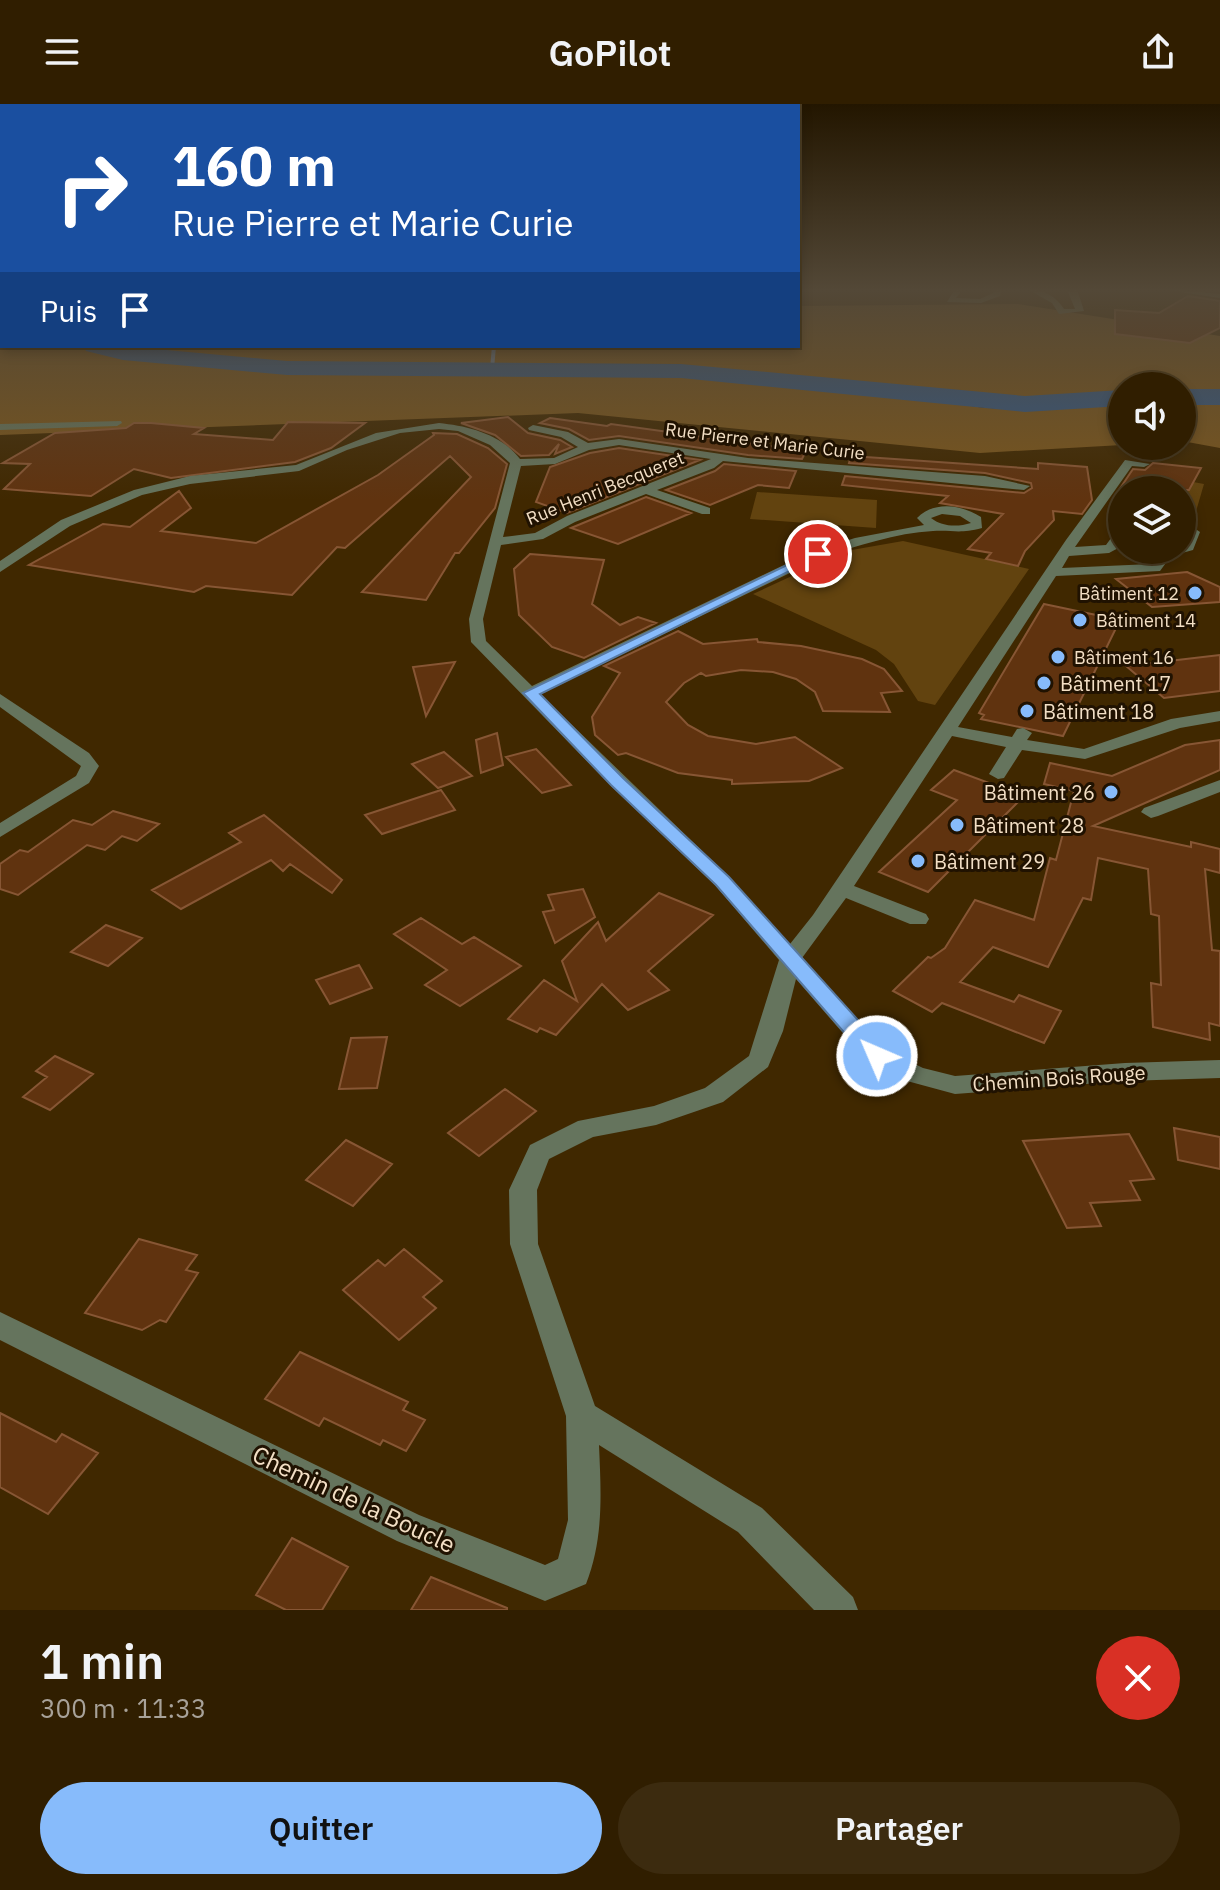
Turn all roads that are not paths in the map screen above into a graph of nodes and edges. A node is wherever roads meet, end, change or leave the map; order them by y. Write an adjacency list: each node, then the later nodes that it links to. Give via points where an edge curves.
1 (117, 423): 2 (street)
2 (0, 427)
3 (533, 428): 4 (street, via 564,434)
4 (586, 447): 5 (street, Rue Pierre et Marie Curie, via 637,443); 6 (street, Rue Pierre et Marie Curie, via 542,463)
5 (720, 457): 8 (street, Rue Pierre et Marie Curie); 10 (street, Rue Henri Becqueret)
6 (516, 463): 14 (street, Chemin Bois Rouge); 18 (street, via 466,427 411,429 358,443 301,467 190,480 131,494 78,515)
7 (1144, 464): 16 (street, via 1129,462)
8 (941, 478): 9 (street, Rue Pierre et Marie Curie); 12 (street, Rue Pierre et Marie Curie, via 963,493)
9 (1024, 486)
10 (648, 491): 11 (street); 14 (street, Rue Henri Becqueret, via 538,536)
11 (706, 511)
12 (960, 512): 13 (street, via 926,514 923,518); 13 (street, via 971,515 978,525 960,530)
13 (934, 527): 20 (street, via 818,554)
14 (498, 542): 20 (street, Chemin Bois Rouge, via 476,631 479,642)
15 (1108, 549): 16 (street)
16 (1065, 552): 19 (street)
17 (1158, 564): 19 (street)
18 (0, 568)
19 (1053, 572): 23 (street)
20 (530, 693): 31 (street, Chemin Bois Rouge, via 722,881)
21 (0, 699): 28 (street, via 90,766 83,779)
22 (1220, 716): 24 (street, via 1177,723 1085,754 1064,753)
23 (948, 730): 24 (street); 29 (street)
24 (1020, 738): 25 (street)
25 (998, 774)
26 (1220, 786): 27 (street)
27 (1151, 812)
28 (0, 831)
29 (840, 888): 30 (street); 31 (street)
30 (918, 919)
31 (791, 957): 32 (street, Chemin Bois Rouge, via 877,1056 916,1075 955,1085); 34 (street, Chemin de la Boucle, via 759,1061 726,1087 656,1115 587,1128 539,1152 523,1190 524,1244)
32 (1220, 1069)
33 (0, 1325): 34 (street, Chemin de la Boucle, via 409,1529 545,1583 573,1571 585,1520)
34 (582, 1416): 35 (street, via 750,1520)
35 (840, 1610)

